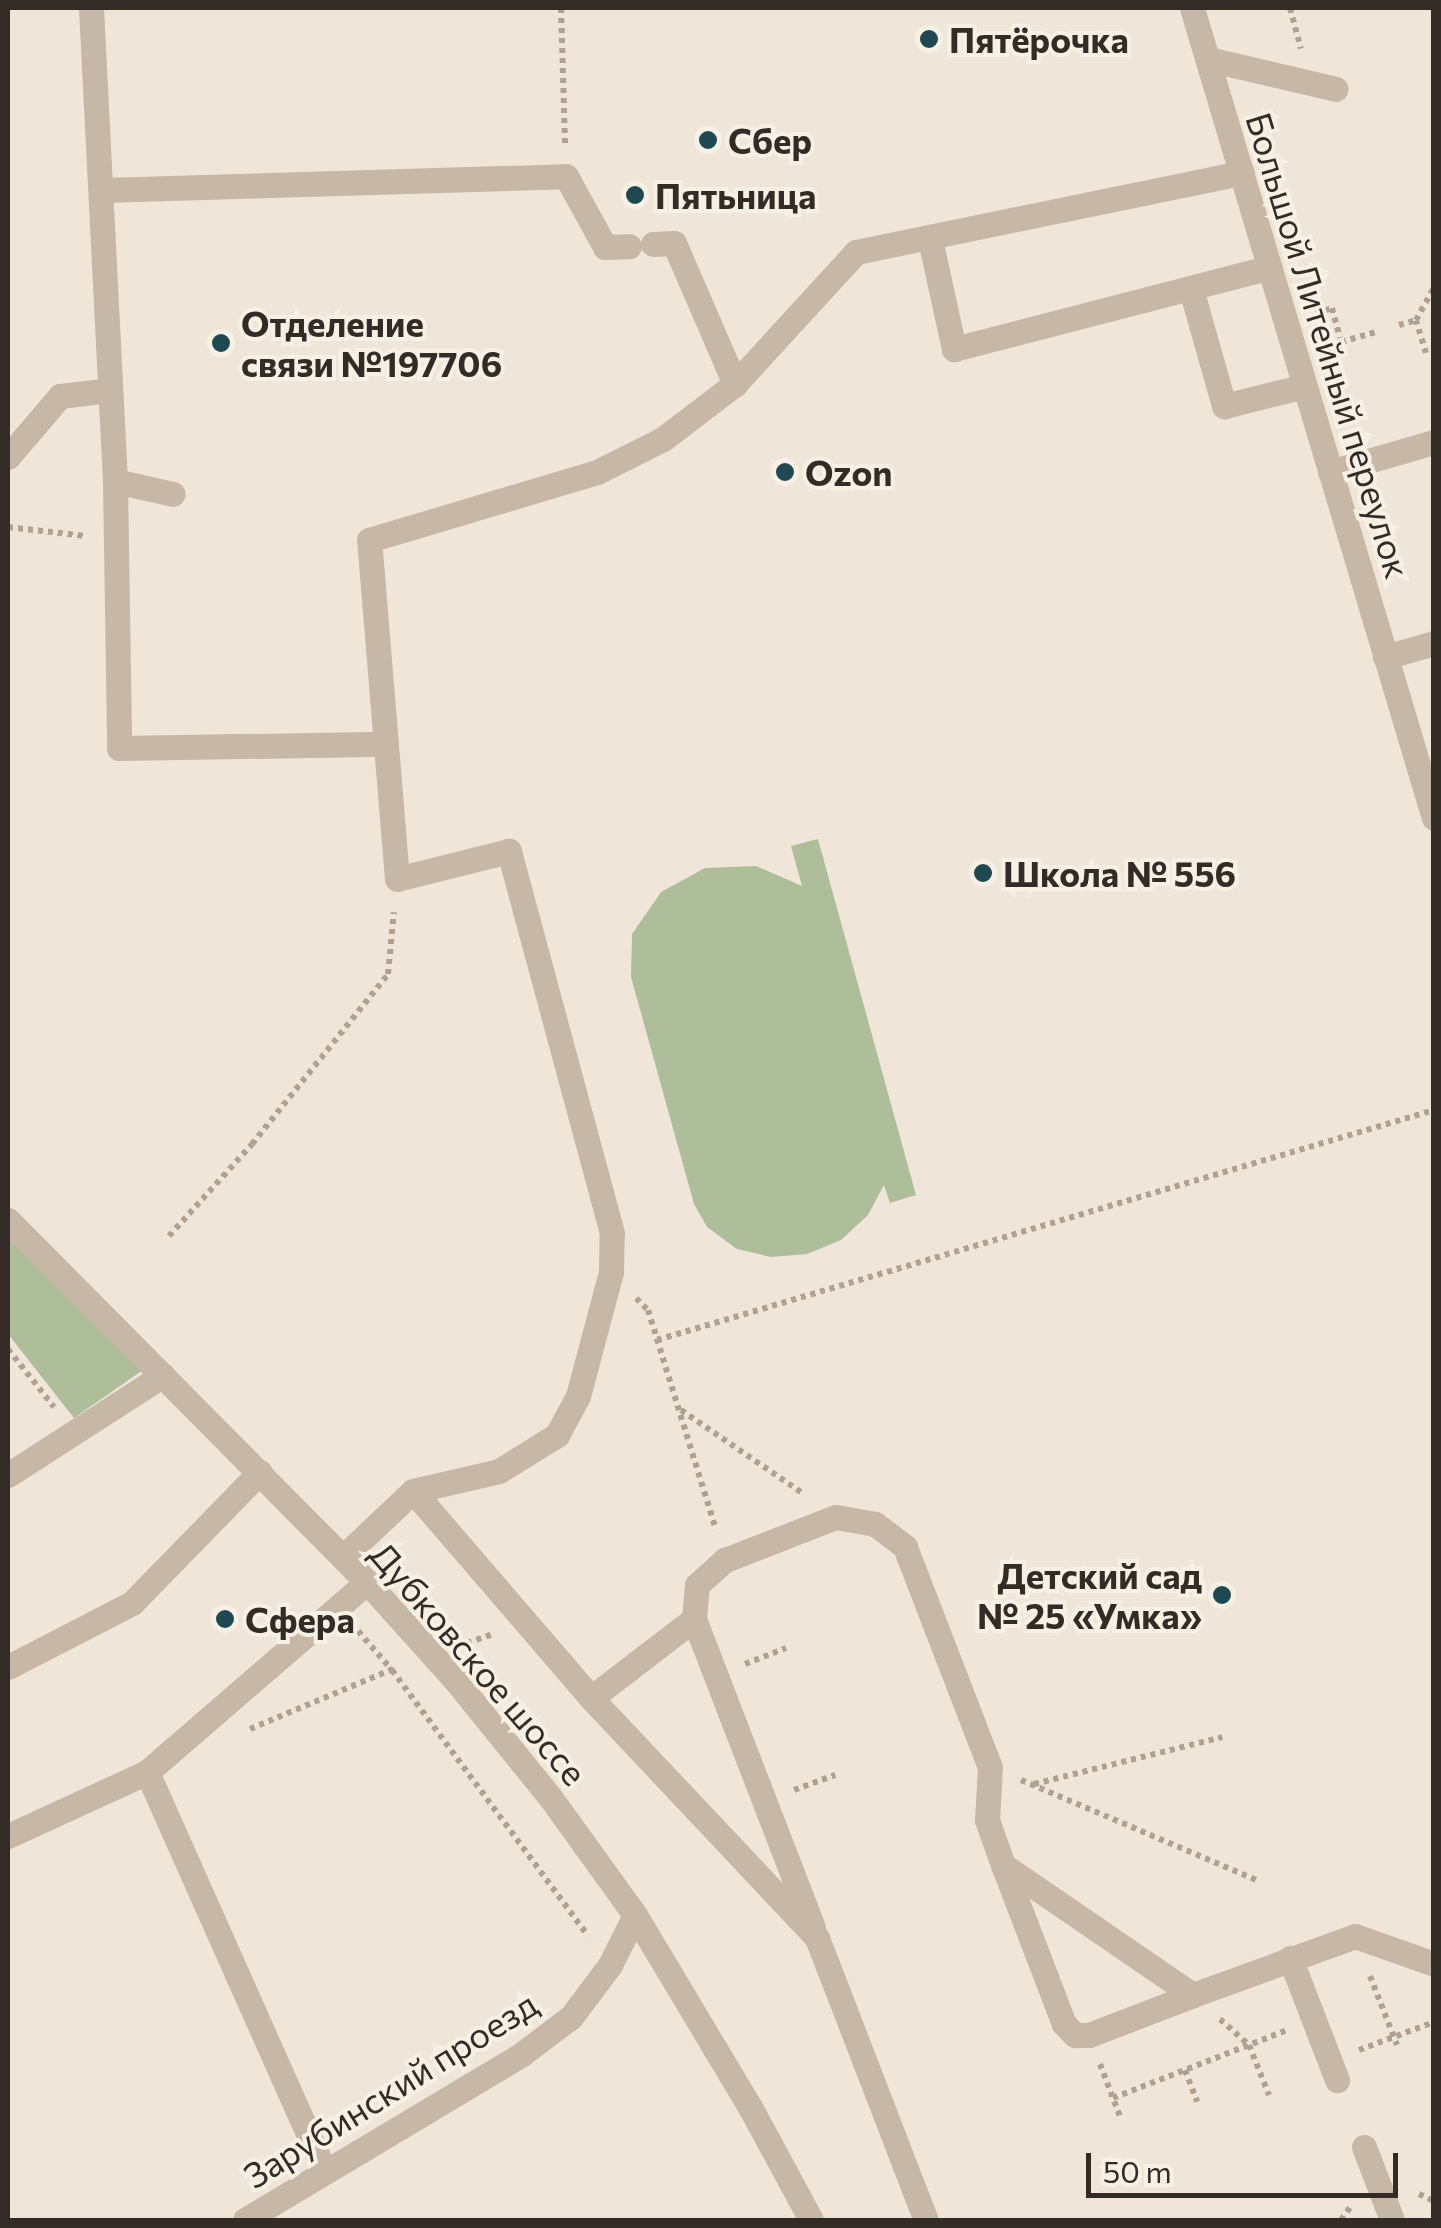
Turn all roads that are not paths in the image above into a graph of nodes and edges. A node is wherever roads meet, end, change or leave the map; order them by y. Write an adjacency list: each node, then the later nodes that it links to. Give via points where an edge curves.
1 (91, 8): 6 (street)
2 (1192, 8): 3 (street, Большой Литейный переулок)
3 (1208, 59): 4 (street); 5 (street, Большой Литейный переулок)
4 (1336, 89)
5 (1242, 172): 7 (street); 8 (street, Большой Литейный переулок)
6 (100, 190): 10 (street, via 566,176 605,247 674,243); 12 (street)
7 (930, 239): 9 (street, via 954,349); 10 (street, via 856,252)
8 (1270, 266): 9 (street); 11 (street, Большой Литейный переулок)
9 (1192, 289): 11 (street, via 1224,406)
10 (735, 384): 20 (street, via 663,439 598,472 368,540)
11 (1305, 386): 15 (street, Большой Литейный переулок)
12 (110, 390): 14 (street, via 60,396); 16 (street)
13 (1434, 442): 15 (street)
14 (8, 457)
15 (1330, 472): 19 (street, Большой Литейный переулок)
16 (114, 481): 17 (street); 20 (street, via 119,748)
17 (173, 494)
18 (1434, 643): 19 (street)
19 (1385, 657): 21 (street, Большой Литейный переулок)
20 (386, 744): 26 (street, via 397,880 510,851 612,1233 610,1272 578,1396 557,1435 499,1470)
21 (1434, 818)
22 (8, 1220): 23 (street, Дубковское шоссе)
23 (163, 1375): 24 (street, Дубковское шоссе); 25 (street)
24 (260, 1472): 27 (street, Дубковское шоссе); 30 (street, via 132,1603)
25 (8, 1475)
26 (412, 1491): 27 (street); 31 (street)
27 (343, 1558): 28 (street, Дубковское шоссе)
28 (367, 1582): 32 (street); 35 (street, Дубковское шоссе, via 550,1797)
29 (694, 1619): 31 (street); 34 (street, via 697,1585 725,1560 836,1517 875,1524 905,1546 990,1767 987,1820); 36 (street)
30 (8, 1667)
31 (590, 1698): 36 (street)
32 (147, 1772): 33 (street); 42 (street)
33 (8, 1836)
34 (1003, 1864): 39 (street); 39 (street, via 1064,2024 1075,2035)
35 (635, 1915): 42 (street, Зарубинский проезд, via 610,1966 571,2018); 44 (street, Дубковское шоссе)
36 (817, 1938): 45 (street)
37 (1290, 1958): 38 (street, via 1355,1936); 39 (street); 40 (street)
38 (1434, 1964)
39 (1193, 1995)
40 (1334, 2071)
41 (1364, 2148): 46 (street)
42 (325, 2171): 43 (street, Зарубинский проезд)
43 (245, 2220)
44 (811, 2220)
45 (926, 2220)
46 (1392, 2220)

